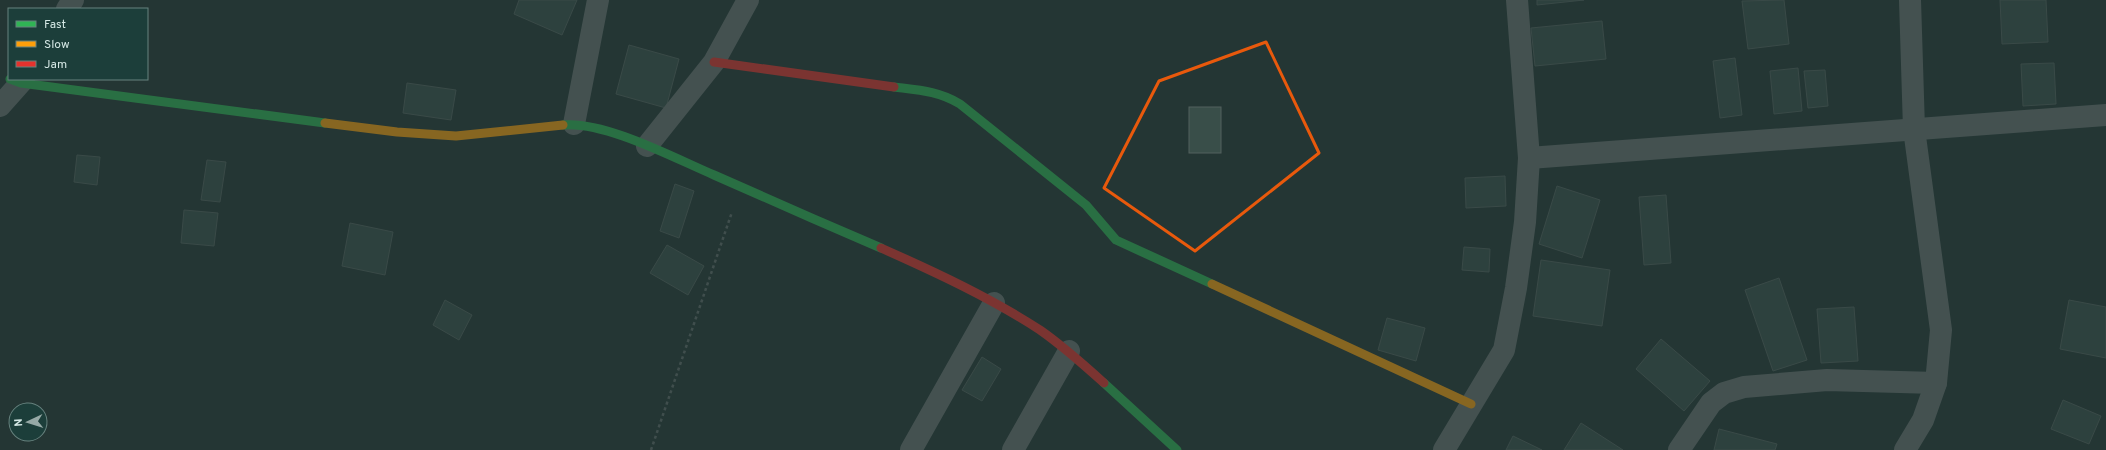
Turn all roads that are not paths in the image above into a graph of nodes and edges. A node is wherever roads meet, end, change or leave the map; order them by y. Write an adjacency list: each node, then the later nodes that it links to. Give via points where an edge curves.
1 (598, 0): 9 (street)
2 (748, 0): 5 (street)
3 (1517, 0): 12 (street)
4 (1910, 0): 10 (street)
5 (714, 62): 11 (street); 16 (street, via 947,96 1086,205 1116,240)
6 (16, 80): 7 (street); 9 (street, via 397,132 448,136)
7 (0, 106)
8 (2106, 115): 10 (street)
9 (574, 124): 11 (street, via 605,131)
10 (1914, 129): 12 (street); 15 (street, via 1941,330)
11 (647, 146): 13 (street, via 898,256)
12 (1529, 158): 16 (street, via 1525,222 1504,350)
13 (994, 303): 14 (street, via 1040,330); 17 (street)
14 (1069, 351): 18 (street); 19 (street)
15 (1936, 382): 21 (street, via 1827,380 1744,387 1724,392 1711,403); 22 (street, via 1923,420)
16 (1471, 404): 20 (street)
17 (911, 450)
18 (1014, 450)
19 (1177, 450)
20 (1444, 450)
21 (1679, 450)
22 (1905, 450)

